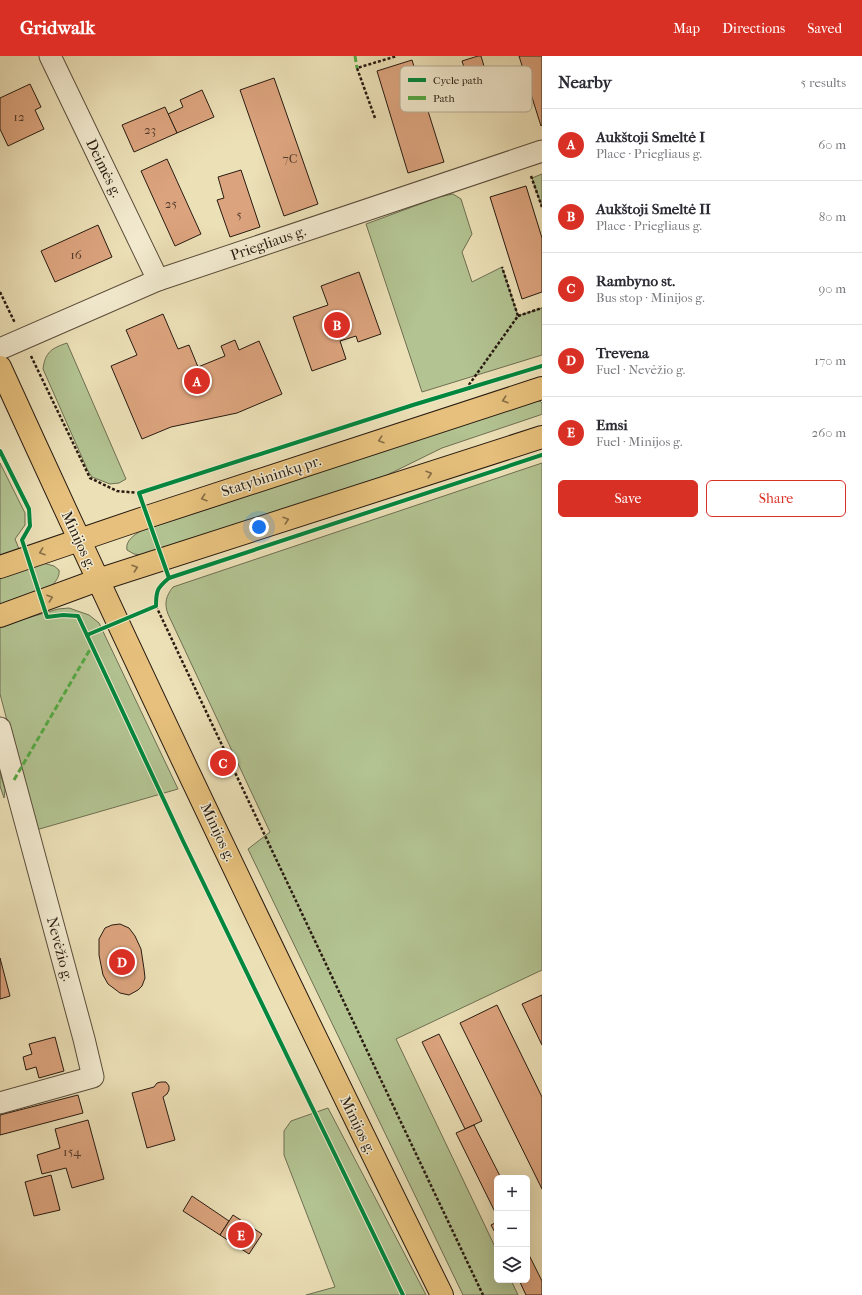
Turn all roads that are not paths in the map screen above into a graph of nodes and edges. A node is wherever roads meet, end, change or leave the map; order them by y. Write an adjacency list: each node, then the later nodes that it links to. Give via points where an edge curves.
1 (50, 56): 3 (street, Deimės g.)
2 (533, 154): 3 (street, Priegliaus g.)
3 (158, 280): 4 (street, Priegliaus g.)
4 (0, 349)
5 (0, 367): 8 (main road, Minijos g.)
6 (542, 388): 8 (main road, Statybininkų pr., one-way to 8)
7 (542, 437): 10 (main road, one-way to 7)
8 (79, 540): 9 (main road, Statybininkų pr., one-way to 9); 10 (main road, Minijos g.)
9 (0, 567)
10 (98, 580): 11 (main road, one-way to 10); 14 (main road, Minijos g., via 338,1085)
11 (0, 616)
12 (0, 728): 13 (street, Nevėžio g., via 94,1077)
13 (0, 1103)
14 (442, 1295)

